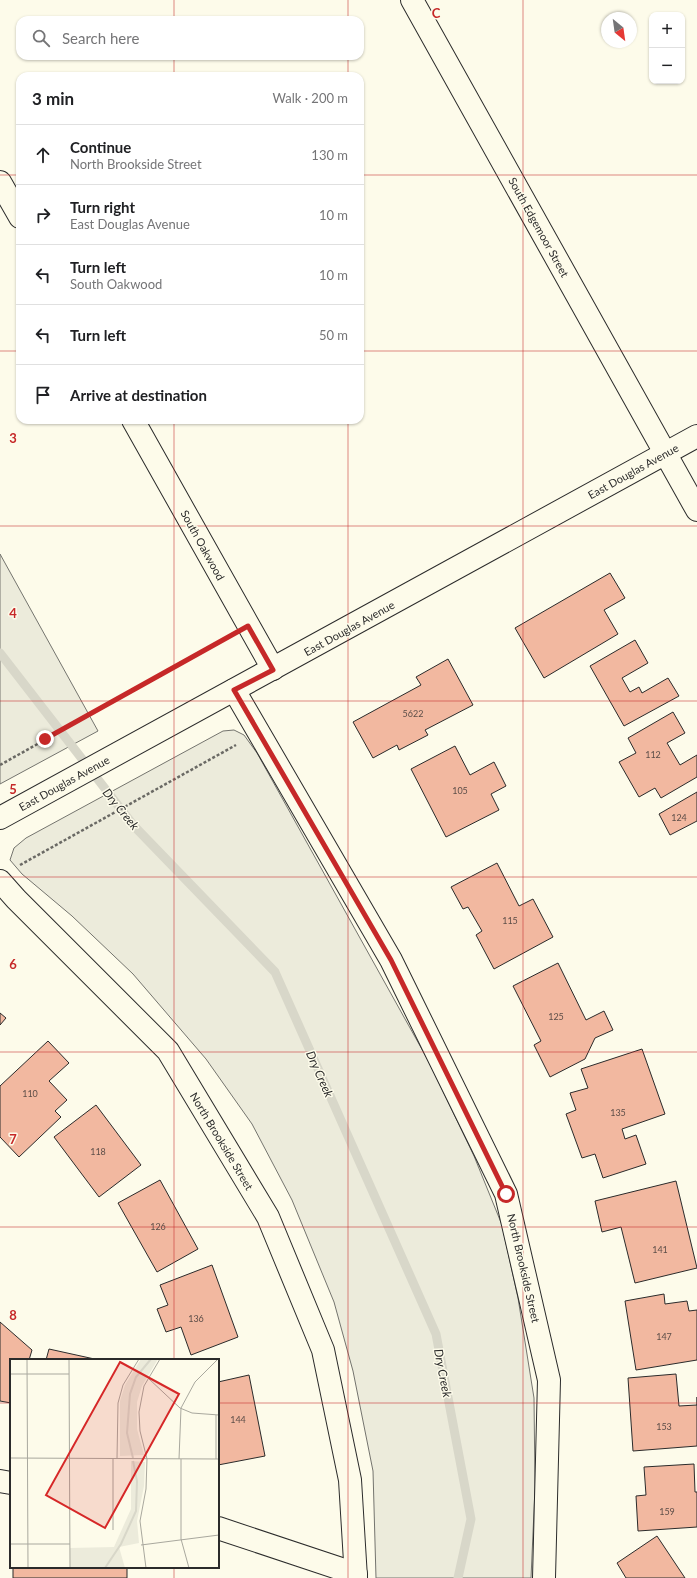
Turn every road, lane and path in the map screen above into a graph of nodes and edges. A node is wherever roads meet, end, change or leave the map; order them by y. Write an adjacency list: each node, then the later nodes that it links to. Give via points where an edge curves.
1 (412, 0): 6 (street, South Edgemoor Street)
2 (0, 182): 3 (street)
3 (16, 211)
4 (135, 424): 8 (street, South Oakwood)
5 (697, 436): 6 (street, East Douglas Avenue)
6 (665, 454): 7 (street, South Edgemoor Street); 9 (street, East Douglas Avenue)
7 (697, 510)
8 (248, 626): 9 (street, South Oakwood); 12 (path)
9 (273, 670): 10 (street, East Douglas Avenue)
10 (234, 690): 11 (street, North Brookside Street); 13 (street, East Douglas Avenue)
11 (258, 732): 14 (path); 19 (street, North Brookside Street, via 391,960 506,1194 550,1380)
12 (0, 764)
13 (0, 818)
14 (7, 875): 18 (street, North Brookside Street, via 22,905 168,1051 268,1216 324,1350 350,1480)
15 (0, 1481): 16 (street)
16 (10, 1483)
17 (219, 1528): 18 (street)
18 (356, 1576)
19 (544, 1578)

